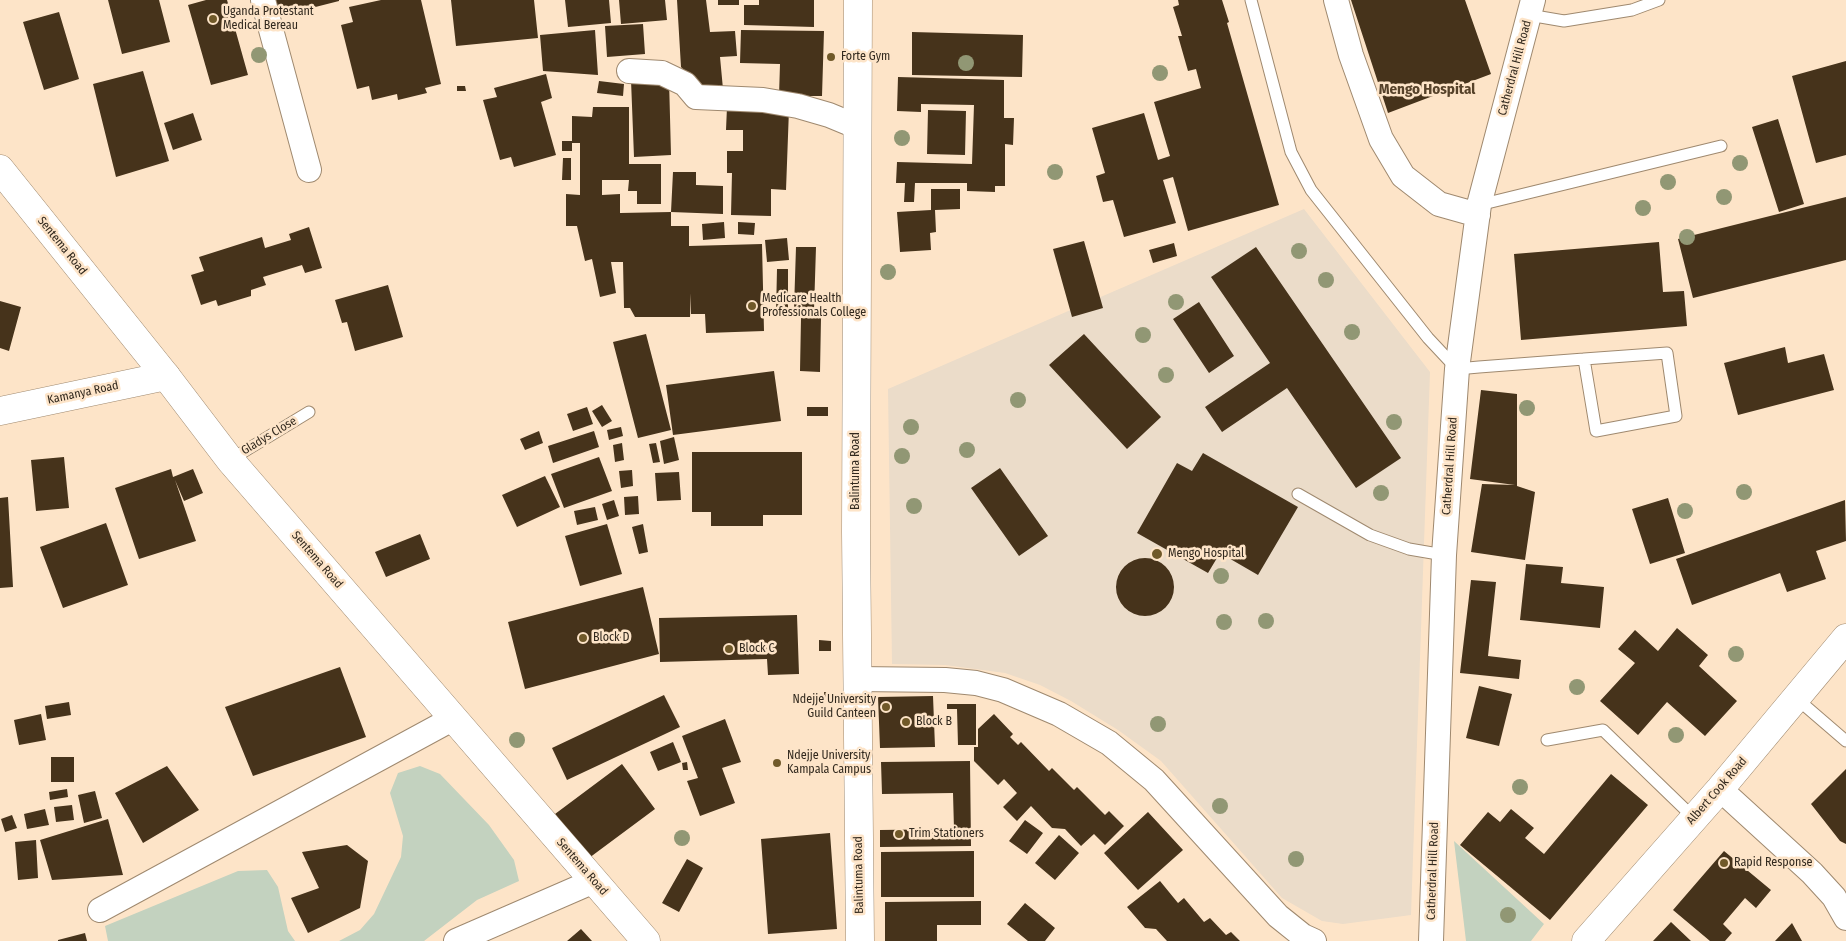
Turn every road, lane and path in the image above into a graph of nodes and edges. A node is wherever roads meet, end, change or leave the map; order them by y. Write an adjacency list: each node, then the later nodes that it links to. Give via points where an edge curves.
1 (263, 0): 11 (street)
2 (858, 0): 8 (main road, Balintuma Road)
3 (1251, 0): 14 (lane, via 1291,152 1311,190 1428,338)
4 (1336, 0): 12 (street, via 1351,55 1381,139 1403,176 1439,204)
5 (1659, 0): 6 (lane, via 1632,10 1564,21)
6 (1531, 8): 12 (street, Catherdral Hill Road)
7 (629, 71): 8 (street, via 662,73 685,84 696,96 763,100 829,115)
8 (858, 127): 22 (main road, Balintuma Road)
9 (1721, 146): 12 (lane)
10 (0, 169): 15 (main road, Sentema Road)
11 (308, 170)
12 (1479, 210): 14 (street, Catherdral Hill Road)
13 (1584, 359): 13 (lane, via 1596,431 1676,416 1666,353); 14 (lane)
14 (1457, 369): 20 (street, Catherdral Hill Road)
15 (166, 376): 16 (main road, Kamanya Road); 18 (main road, Sentema Road)
16 (0, 411)
17 (308, 412): 18 (lane, Gladys Close)
18 (230, 460): 24 (main road, Sentema Road)
19 (1298, 494): 20 (lane, via 1370,535 1409,549)
20 (1444, 555): 36 (street, Catherdral Hill Road)
21 (1844, 643): 23 (main road, Albert Cook Road)
22 (857, 679): 34 (main road, Balintuma Road); 35 (street, via 976,683 1003,690 1059,714 1109,743 1154,780 1278,916)
23 (1796, 698): 26 (lane); 27 (main road, Albert Cook Road)
24 (454, 718): 29 (main road, Sentema Road); 30 (street)
25 (1546, 740): 28 (lane, via 1604,730)
26 (1846, 741)
27 (1720, 788): 28 (main road, Albert Cook Road); 31 (street, via 1812,873 1834,897)
28 (1694, 818): 37 (main road, Albert Cook Road)
29 (594, 881): 32 (street); 33 (main road, Sentema Road)
30 (100, 910)
31 (1846, 918)
32 (456, 941)
33 (646, 941)
34 (860, 941)
35 (1314, 941)
36 (1430, 941)
37 (1586, 941)

